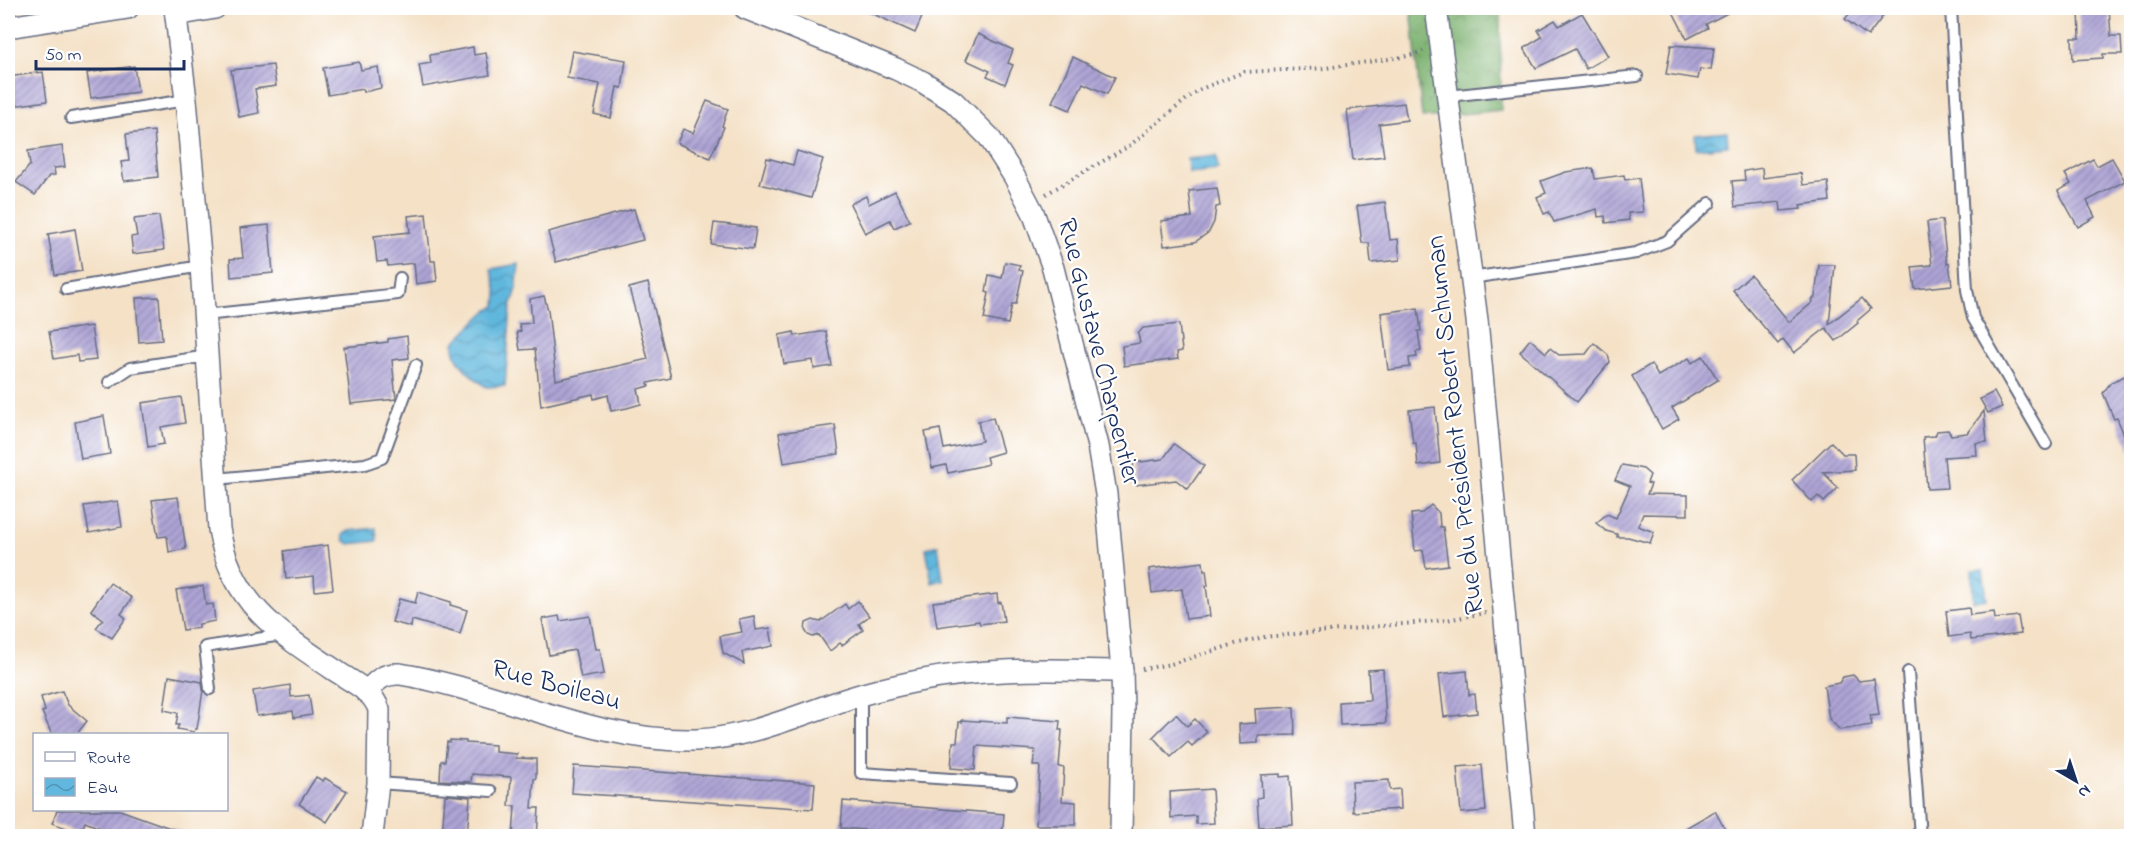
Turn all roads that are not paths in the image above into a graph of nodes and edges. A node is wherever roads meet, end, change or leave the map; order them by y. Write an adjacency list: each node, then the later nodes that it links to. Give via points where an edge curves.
1 (128, 8): 7 (street)
2 (215, 8): 6 (street)
3 (745, 8): 24 (street, Rue Gustave Charpentier, via 896,69 945,96 988,137 1029,204 1053,268 1102,460)
4 (1436, 8): 9 (street, Rue du Président Robert Schuman)
5 (1951, 8): 21 (lane, via 1967,290 1973,318)
6 (175, 11): 10 (street)
7 (8, 27)
8 (1637, 76): 9 (lane)
9 (1448, 96): 15 (street, Rue du Président Robert Schuman)
10 (186, 100): 11 (lane); 13 (street)
11 (71, 118)
12 (1710, 203): 15 (lane, via 1667,241 1636,253)
13 (201, 266): 16 (lane); 17 (street)
14 (400, 278): 17 (lane, via 398,294)
15 (1471, 278): 34 (street, Rue du Président Robert Schuman)
16 (66, 289)
17 (205, 315): 18 (street)
18 (209, 356): 20 (lane, via 130,368); 22 (street)
19 (416, 365): 22 (lane, via 382,458 365,464)
20 (109, 382)
21 (2046, 444)
22 (217, 479): 23 (street, via 220,538 232,575 252,606)
23 (283, 634): 26 (lane, via 205,647); 27 (street)
24 (1122, 670): 28 (street, Rue Boileau, via 977,672); 33 (street, Rue Gustave Charpentier)
25 (1908, 672): 35 (lane)
26 (210, 689)
27 (366, 692): 28 (street, Rue Boileau, via 384,675 400,674 630,735 697,740 739,734); 29 (street, via 379,710)
28 (861, 695): 30 (lane, via 861,773)
29 (378, 783): 31 (lane); 32 (street)
30 (1011, 783)
31 (491, 791)
32 (372, 837)
33 (1121, 837)
34 (1525, 837)
35 (1920, 837)

